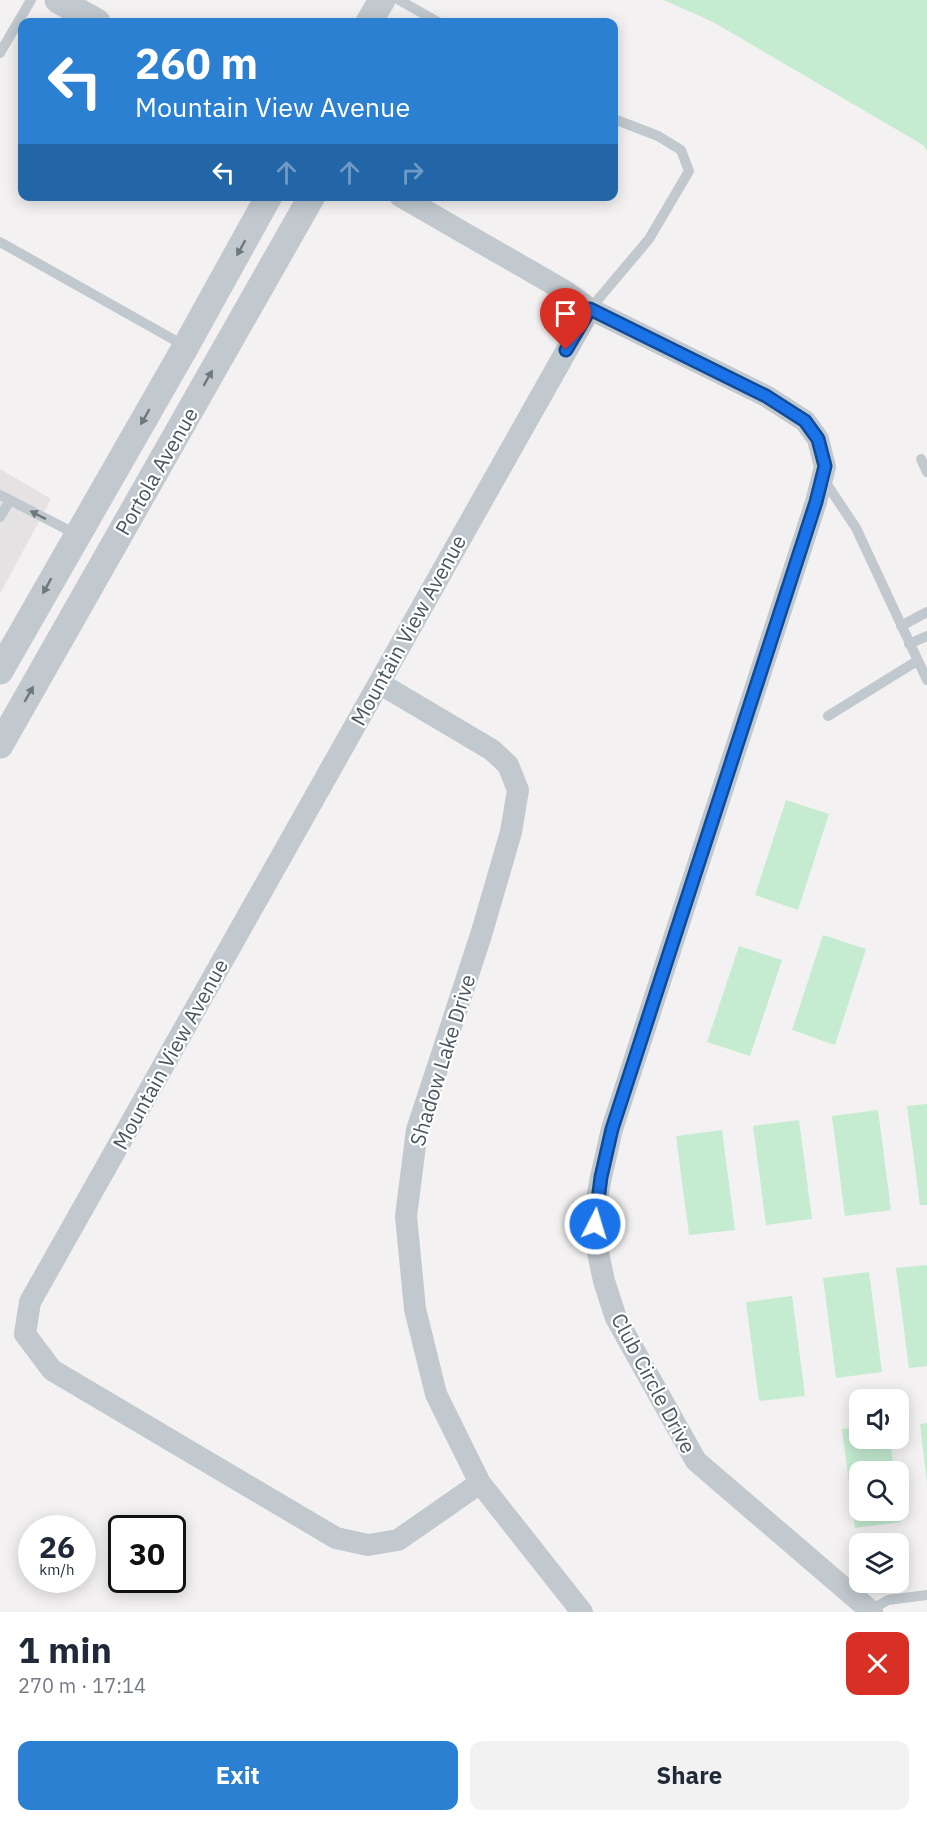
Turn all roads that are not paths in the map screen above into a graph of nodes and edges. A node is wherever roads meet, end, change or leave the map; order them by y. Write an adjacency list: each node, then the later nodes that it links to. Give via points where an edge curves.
1 (31, 0): 5 (lane)
2 (58, 0): 6 (street)
3 (382, 0): 7 (street)
4 (399, 0): 8 (lane)
5 (20, 18)
6 (90, 18)
7 (371, 18)
8 (431, 18)
9 (18, 22): 10 (lane)
10 (0, 53)
11 (618, 121): 16 (lane, via 681,150 690,171 649,239)
12 (266, 201): 17 (street, Portola Avenue, one-way to 17)
13 (309, 201): 33 (street, Portola Avenue, one-way to 13)
14 (409, 201): 16 (street, Club Circle Drive)
15 (0, 242): 17 (lane)
16 (590, 309): 20 (street, Club Circle Drive, via 766,396 805,421 818,439 825,466); 31 (street, Mountain View Avenue)
17 (186, 346): 23 (street, Portola Avenue, one-way to 23)
18 (921, 459): 19 (lane)
19 (927, 472)
20 (822, 477): 25 (lane, via 856,528); 36 (street, Club Circle Drive, via 612,1129 595,1210 595,1238 616,1318 696,1461)
21 (5, 498): 22 (lane); 23 (lane, one-way to 21)
22 (0, 517)
23 (77, 534): 29 (street, Portola Avenue, one-way to 29)
24 (927, 612): 25 (lane)
25 (901, 626): 27 (lane)
26 (927, 636): 27 (lane)
27 (909, 644): 28 (lane)
28 (917, 661): 30 (lane); 32 (lane)
29 (0, 671)
30 (927, 680)
31 (379, 682): 34 (street, Shadow Lake Drive, via 492,750 508,765 518,790 511,832 417,1130 406,1216 415,1309 436,1395); 34 (street, Mountain View Avenue, via 30,1302 25,1334 52,1370 336,1538 368,1545 398,1540)
32 (828, 716)
33 (0, 745)
34 (480, 1483): 37 (street, Shadow Lake Drive)
35 (927, 1595): 36 (lane, via 888,1600)
36 (871, 1611)
37 (582, 1612)

